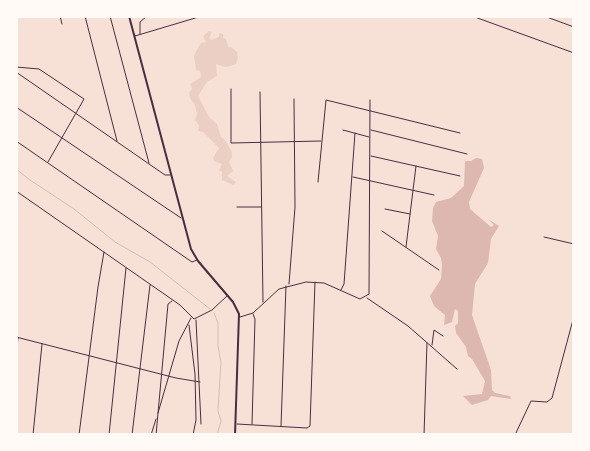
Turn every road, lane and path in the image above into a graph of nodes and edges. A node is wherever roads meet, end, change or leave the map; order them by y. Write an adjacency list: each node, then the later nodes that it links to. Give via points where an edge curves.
1 (60, 16): 9 (street)
2 (85, 16): 30 (street)
3 (110, 16): 37 (street)
4 (129, 16): 12 (main road)
5 (146, 16): 11 (street, via 140,22)
6 (202, 16): 11 (street)
7 (472, 16): 13 (street)
8 (544, 16): 10 (street)
9 (62, 24)
10 (574, 27)
11 (140, 34): 12 (street)
12 (134, 36): 39 (main road)
13 (574, 54)
14 (16, 67): 22 (street, via 39,69 84,99)
15 (16, 72): 22 (street)
16 (231, 89): 32 (street, via 232,143)
17 (260, 92): 32 (street)
18 (294, 99): 33 (street)
19 (370, 100): 21 (street)
20 (16, 107): 28 (street)
21 (370, 112): 24 (street); 26 (street); 31 (street, via 326,100)
22 (76, 113): 28 (street); 30 (street)
23 (342, 130): 25 (street)
24 (370, 130): 27 (street); 34 (street)
25 (355, 133): 27 (street); 41 (street)
26 (460, 133)
27 (370, 137): 35 (street)
28 (62, 138): 36 (street); 51 (street)
29 (16, 141): 36 (street)
30 (117, 141): 37 (street)
31 (322, 141): 33 (street); 43 (street)
32 (260, 142): 33 (street); 48 (street)
33 (295, 142): 62 (street, via 295,214)
34 (467, 154)
35 (370, 156): 38 (street); 42 (street)
36 (47, 162): 57 (street, via 192,262)
37 (149, 164): 39 (street)
38 (416, 166): 40 (street); 44 (street)
39 (170, 176): 51 (main road)
40 (460, 176)
41 (352, 177): 42 (street); 64 (street)
42 (370, 181): 44 (street); 66 (street, via 371,290)
43 (318, 182)
44 (413, 190): 46 (street); 50 (street)
45 (16, 191): 56 (street)
46 (434, 195)
47 (236, 207): 48 (street)
48 (261, 207): 68 (street)
49 (385, 209): 50 (street)
50 (410, 214): 55 (street)
51 (182, 218): 57 (main road)
52 (382, 231): 55 (street)
53 (544, 237): 54 (street)
54 (574, 244)
55 (406, 247): 59 (street)
56 (104, 252): 58 (street); 80 (street)
57 (197, 260): 65 (main road)
58 (126, 268): 61 (street); 82 (street)
59 (440, 270)
60 (315, 281): 62 (street); 64 (street); 93 (street, via 310,426)
61 (150, 285): 67 (street); 83 (street)
62 (289, 285): 63 (street)
63 (286, 286): 68 (street); 93 (street)
64 (341, 290): 66 (street, via 360,299)
65 (228, 296): 71 (main road); 73 (street)
66 (367, 298): 77 (street)
67 (172, 300): 72 (street); 85 (street, via 168,304)
68 (263, 303): 69 (street)
69 (253, 313): 71 (street); 92 (street)
70 (574, 316): 103 (street, via 552,398 547,402 531,401)
71 (240, 317): 91 (main road)
72 (191, 318): 73 (street); 74 (street)
73 (196, 319): 87 (street)
74 (189, 324): 86 (street, via 179,340); 88 (street)
75 (443, 336): 79 (street, via 434,330)
76 (17, 338): 78 (street); 81 (street)
77 (427, 342): 79 (street); 102 (street)
78 (42, 344): 80 (street); 94 (street)
79 (432, 346): 84 (street)
80 (90, 355): 82 (street); 95 (street)
81 (16, 357)
82 (117, 363): 83 (street); 96 (street)
83 (141, 369): 85 (street); 97 (street)
84 (457, 369)
85 (161, 374): 86 (street); 89 (street)
86 (169, 376): 88 (street); 89 (street)
87 (200, 382): 88 (street); 90 (street)
88 (195, 383): 100 (street)
89 (158, 415): 98 (street); 99 (street)
90 (201, 424)
91 (236, 424): 92 (street); 101 (main road)
92 (252, 426): 93 (street)
93 (281, 427)
94 (33, 435)
95 (79, 435)
96 (109, 435)
97 (132, 435)
98 (151, 435)
99 (156, 435)
100 (193, 435)
101 (235, 435)
102 (424, 435)
103 (515, 435)

